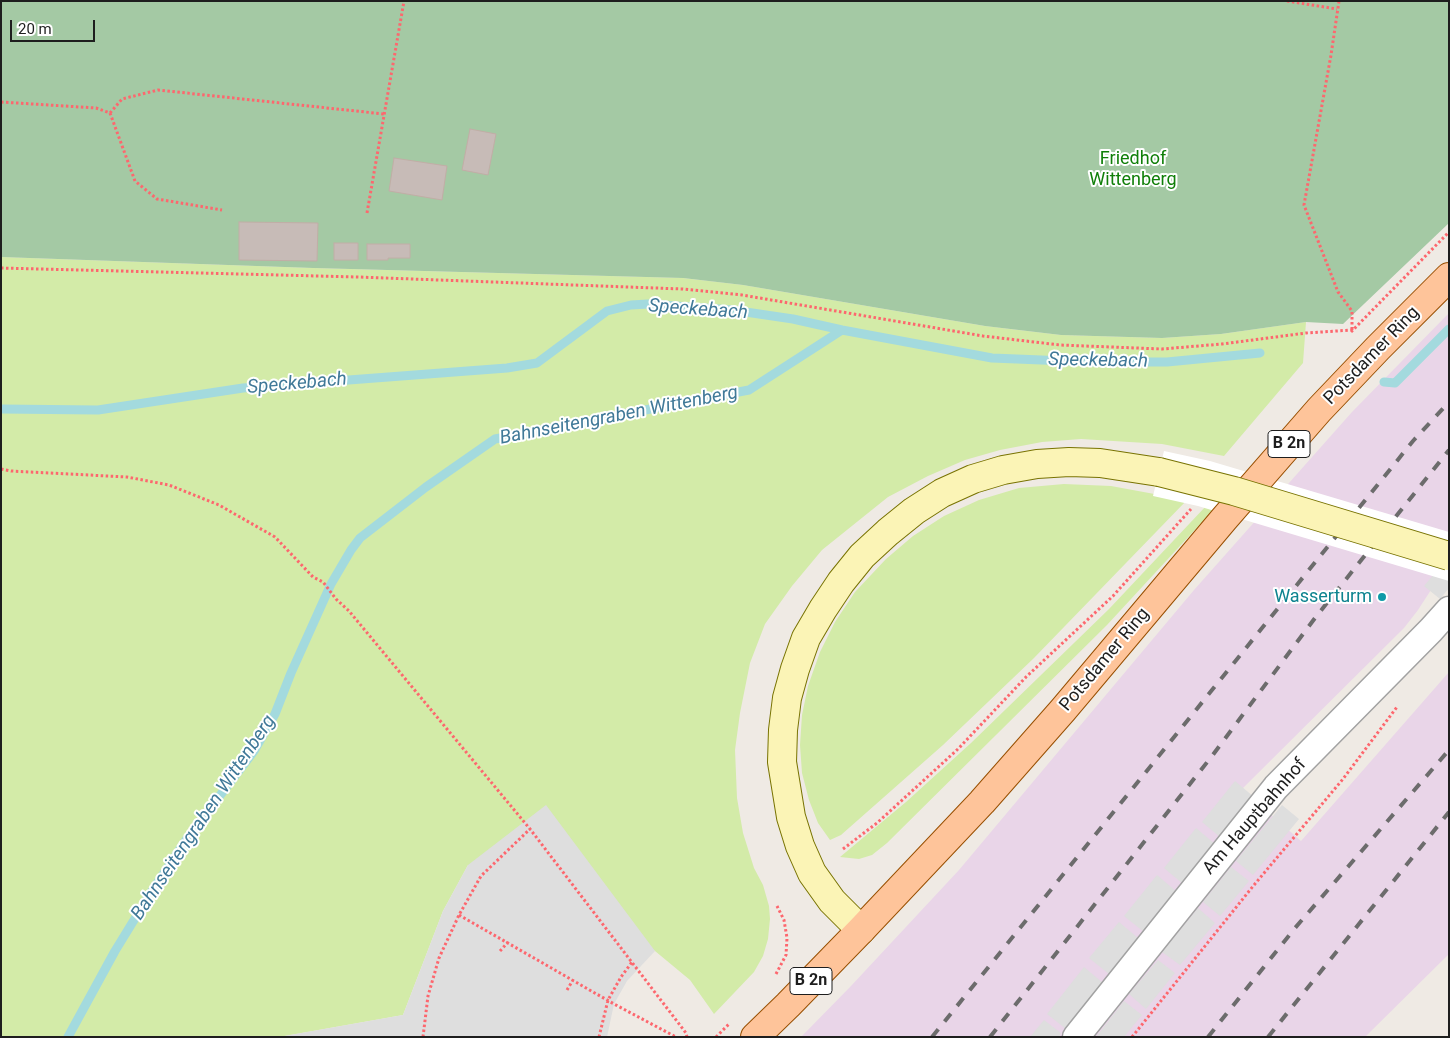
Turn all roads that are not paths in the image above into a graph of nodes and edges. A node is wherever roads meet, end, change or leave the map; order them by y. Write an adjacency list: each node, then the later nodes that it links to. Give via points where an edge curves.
1 (1449, 277): 4 (main road, Potsdamer Ring / B 2n, via 1319,410 993,790)
2 (1449, 556): 4 (street, bridge, via 1234,490 1159,472 1100,463 1028,465 974,479 942,493 888,532 862,556 841,582 806,638 788,698 782,762 791,817 800,846 812,873 832,901)
3 (1449, 610): 6 (street, Am Hauptbahnhof, via 1276,788)
4 (861, 930): 5 (main road, Potsdamer Ring / B 2n)
5 (755, 1037)
6 (1076, 1037)

